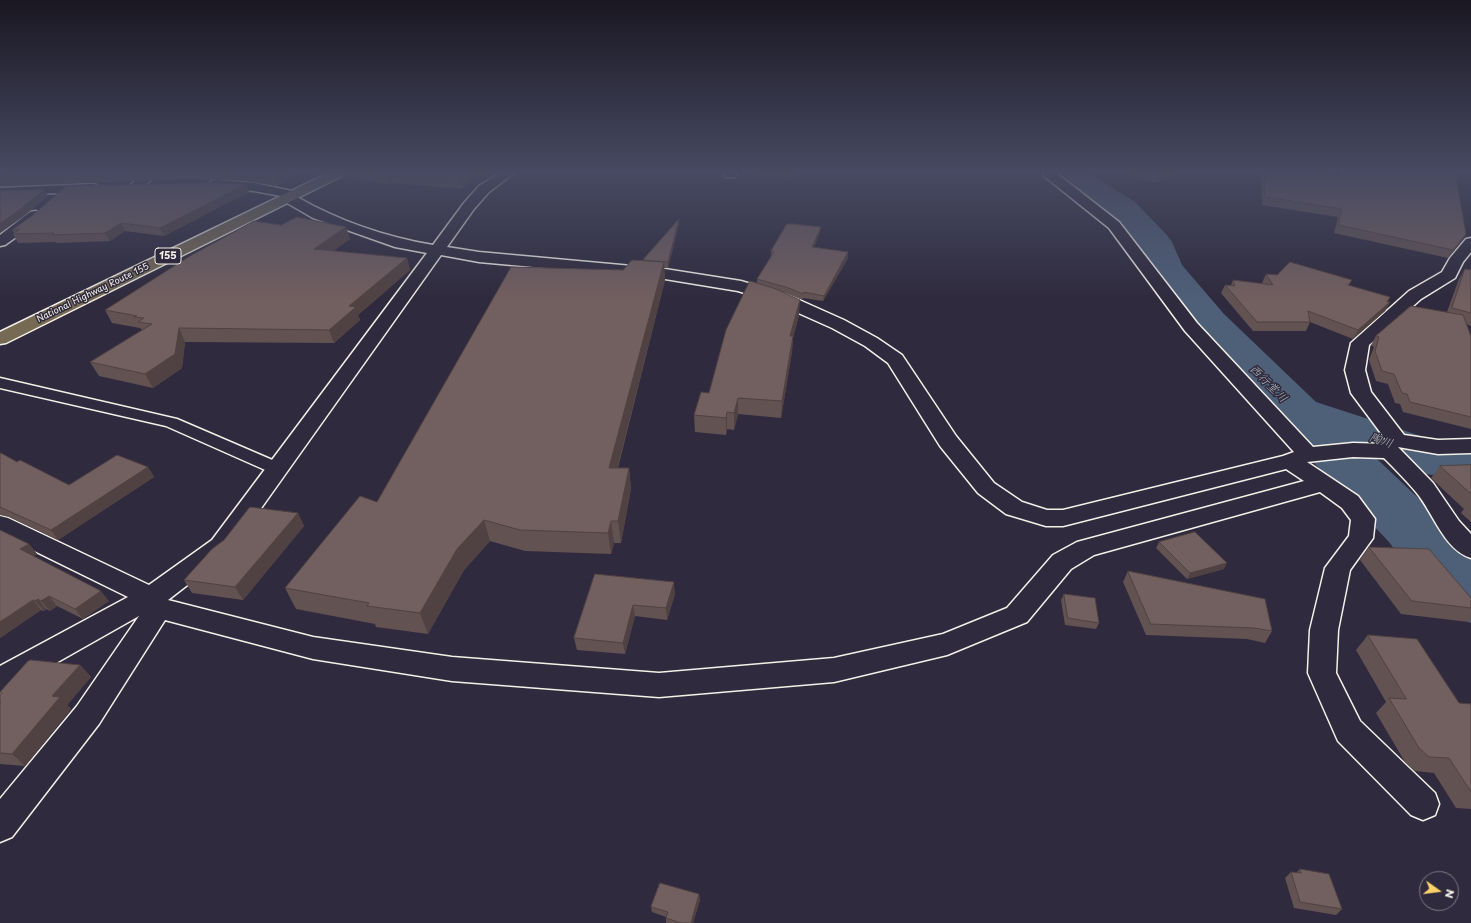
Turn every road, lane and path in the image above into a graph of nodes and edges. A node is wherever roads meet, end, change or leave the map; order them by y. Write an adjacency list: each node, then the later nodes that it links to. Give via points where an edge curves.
1 (33, 216): 6 (street)
2 (249, 216): 9 (highway, National Highway Route 155 / 155)
3 (321, 216): 8 (street, via 400,244)
4 (462, 216): 8 (street)
5 (1103, 216): 13 (street, via 1114,225 1191,327)
6 (0, 242)
7 (1471, 242): 11 (street, via 1449,275 1414,296 1360,343 1355,370 1361,393)
8 (438, 250): 13 (street, via 479,258 665,274 741,286 782,299 838,324 871,342 895,360 948,441 986,488 1014,508 1046,518 1064,518); 14 (street)
9 (0, 339)
10 (0, 382): 14 (lane, via 171,422)
11 (1393, 446): 12 (street); 13 (street); 17 (street, via 1450,527)
12 (1471, 446)
13 (1299, 457): 15 (street)
14 (278, 470): 18 (street, via 222,546)
15 (1323, 484): 18 (street, via 1086,548 1062,562 1018,614 947,644 834,670 659,685 452,669 313,648); 20 (street, via 1350,502 1363,519 1360,538 1338,568 1324,630 1322,673 1349,731)
16 (0, 524): 18 (street)
17 (1471, 548)
18 (155, 603): 19 (street); 21 (street, via 88,714)
19 (0, 680)
20 (1423, 804)
21 (0, 825)

